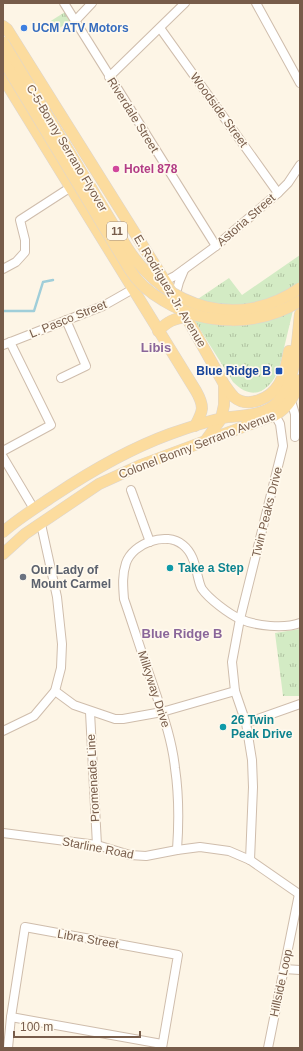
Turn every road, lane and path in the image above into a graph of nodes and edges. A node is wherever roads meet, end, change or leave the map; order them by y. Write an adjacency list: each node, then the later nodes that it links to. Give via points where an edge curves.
1 (64, 3): 5 (street, Riverdale Street)
2 (92, 3): 5 (street)
3 (185, 3): 7 (street)
4 (256, 3): 12 (street)
5 (75, 21): 10 (street, Riverdale Street)
6 (3, 26): 16 (main road, E. Rodriguez Jr. Avenue / 11)
7 (160, 28): 10 (street); 15 (street, Woodside Street)
8 (3, 42): 22 (main road, C-5-Bonny Serrano Flyover / 11, bridge, via 128,249 152,279 170,292 191,302 208,308 228,310 269,304)
9 (3, 60): 25 (main road, C-5-Bonny Serrano Flyover / 11, bridge, via 130,270 148,290 182,311 227,321 258,318)
10 (109, 77): 18 (street, Riverdale Street)
11 (3, 78): 14 (main road, 11)
12 (300, 84)
13 (300, 165): 15 (street, Astoria Street)
14 (71, 187): 17 (main road, 11); 20 (street, via 20,220 25,252 16,262)
15 (278, 193): 18 (street, Astoria Street)
16 (115, 201): 17 (main road); 21 (main road, E. Rodriguez Jr. Avenue / 11)
17 (90, 218): 23 (main road, 11)
18 (216, 246): 19 (street, Astoria Street)
19 (184, 269): 21 (street, Astoria Street); 24 (street)
20 (3, 270)
21 (165, 281): 24 (main road, E. Rodriguez Jr. Avenue / 11)
22 (300, 288)
23 (133, 289): 28 (street, L. Pasco Street, via 103,306); 29 (main road, 11)
24 (176, 298): 27 (main road, E. Rodriguez Jr. Avenue / 11)
25 (300, 301)
26 (300, 313): 33 (main road, via 280,383 274,392 267,398 242,401 234,397); 36 (main road, Colonel Bonny Serrano Avenue, via 292,372 283,396 273,407 262,412)
27 (187, 317): 29 (main road, via 171,320); 33 (main road, E. Rodriguez Jr. Avenue / 11)
28 (66, 320): 30 (street, L. Pasco Street); 31 (street, via 86,366)
29 (158, 331): 37 (main road, 11, via 200,398 202,414)
30 (7, 344): 41 (street, via 51,425)
31 (61, 378)
32 (300, 380): 34 (main road, Colonel Bonny Serrano Avenue)
33 (224, 384): 36 (main road, E. Rodriguez Jr. Avenue / 11)
34 (291, 401): 35 (main road, Colonel Bonny Serrano Avenue, via 282,412); 38 (street)
35 (275, 415): 39 (main road, Colonel Bonny Serrano Avenue); 40 (street, Twin Peaks Drive, via 280,424)
36 (221, 419): 37 (main road, Colonel Bonny Serrano Avenue); 39 (main road, E. Rodriguez Jr. Avenue / 11)
37 (195, 426): 44 (main road, Colonel Bonny Serrano Avenue, via 169,434 115,458)
38 (297, 437): 40 (street)
39 (206, 440): 45 (main road, Colonel Bonny Serrano Avenue, via 100,484)
40 (283, 446): 49 (street, Twin Peaks Drive)
41 (3, 451)
42 (3, 457): 44 (street)
43 (131, 490): 47 (street)
44 (34, 509): 46 (main road, Colonel Bonny Serrano Avenue)
45 (42, 524): 48 (main road, Colonel Bonny Serrano Avenue, via 25,534); 51 (street, via 57,597 62,644 61,668)
46 (3, 532)
47 (150, 542): 49 (street, Milkyway Drive, via 171,540 182,544 194,562 201,588 212,600); 55 (street, Milkyway Drive, via 133,552 126,562 122,579 124,599)
48 (3, 554)
49 (240, 619): 50 (street, via 273,627); 52 (street, Twin Peaks Drive, via 232,662)
50 (300, 623)
51 (55, 691): 54 (street, via 74,705); 57 (street, via 34,716)
52 (235, 691): 55 (street); 56 (street, Twin Peaks Drive)
53 (300, 704): 56 (street)
54 (90, 712): 55 (street, via 119,719); 59 (street, Promenade Line)
55 (162, 712): 60 (street, Milkyway Drive, via 170,739 178,787)
56 (246, 723): 61 (street, Twin Peaks Drive, via 253,786)
57 (3, 731)
58 (3, 833): 59 (street, Starline Road)
59 (97, 845): 60 (street, Starline Road, via 130,855 146,856)
60 (177, 850): 61 (street, Starline Road, via 200,847 229,851)
61 (250, 860): 62 (street, Starline Road)
62 (300, 894): 63 (street, Hillside Loop)
63 (284, 969): 64 (street); 68 (street, Hillside Loop)
64 (300, 970)
65 (11, 1017): 66 (street); 66 (street, Libra Street, via 25,927 178,955); 67 (street, Libra Street)
66 (162, 1046)
67 (8, 1048)
68 (268, 1048)

